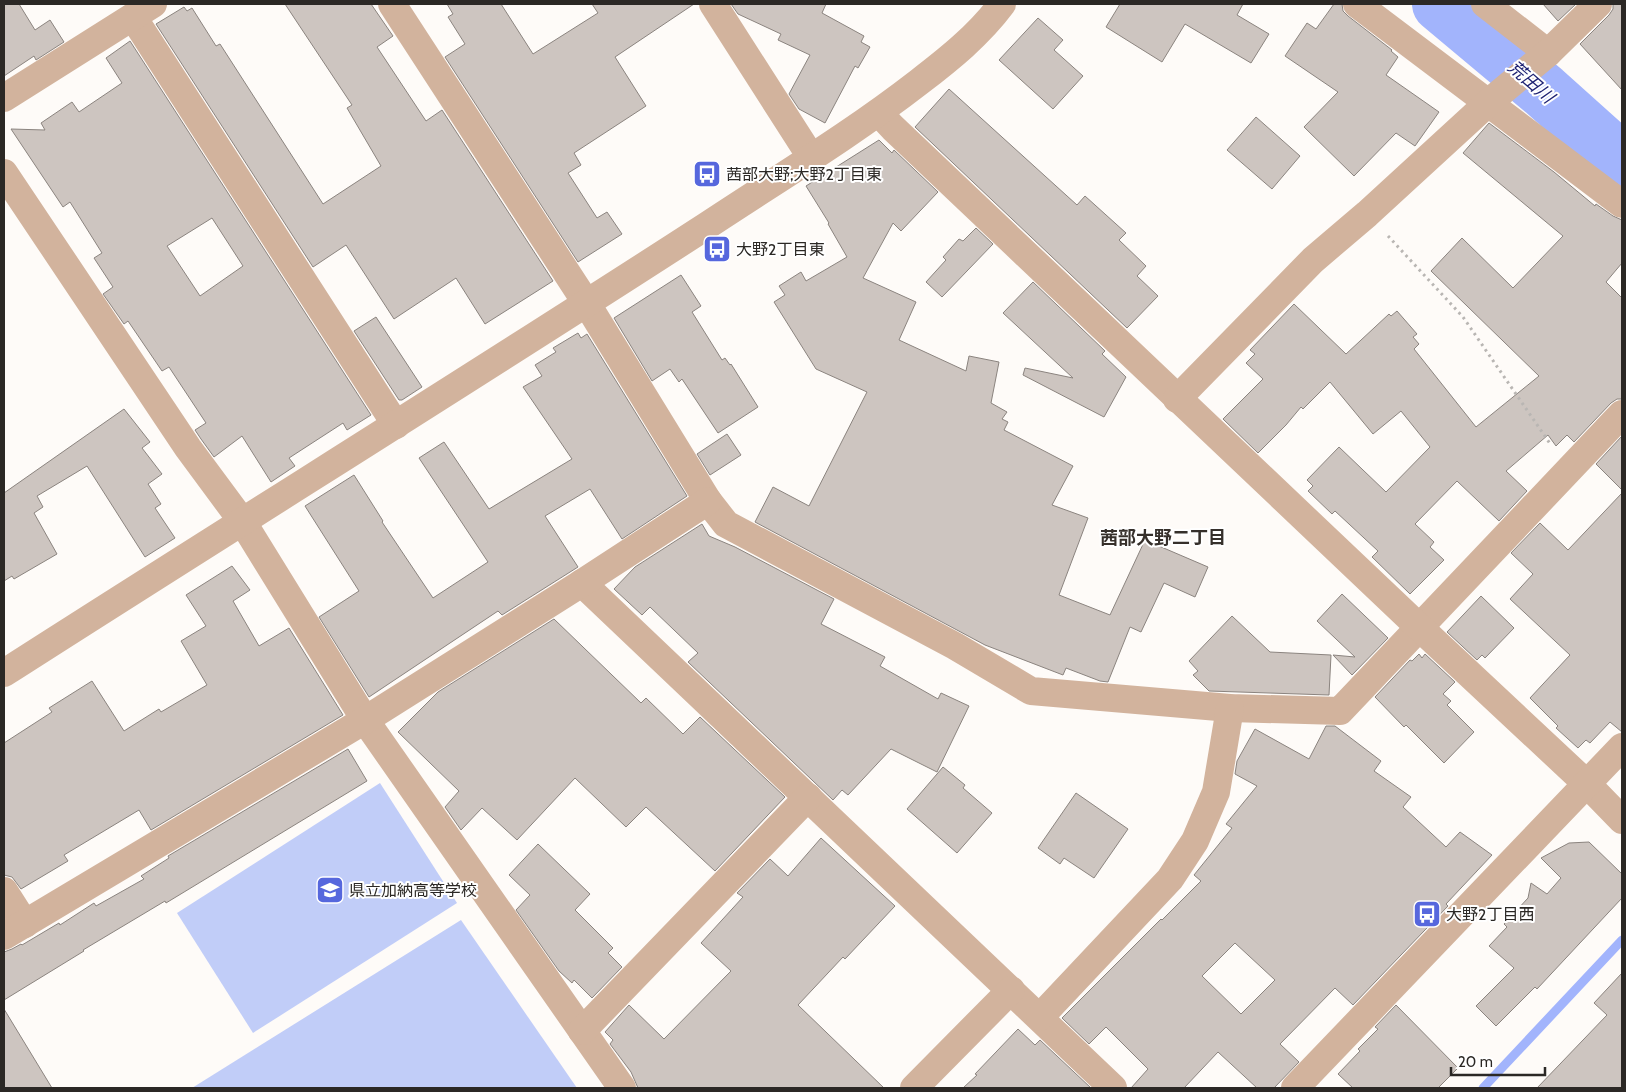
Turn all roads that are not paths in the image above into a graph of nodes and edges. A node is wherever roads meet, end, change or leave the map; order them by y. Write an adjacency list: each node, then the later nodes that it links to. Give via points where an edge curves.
1 (392, 4): 15 (street)
2 (713, 4): 12 (street)
3 (1002, 4): 11 (street, via 989,22 949,59)
4 (1357, 4): 10 (street)
5 (1485, 4): 8 (street)
6 (1598, 4): 8 (street)
7 (143, 10): 9 (street); 18 (street)
8 (1548, 53): 10 (street)
9 (4, 98)
10 (1488, 102): 14 (street); 16 (street, via 1313,260)
11 (880, 113): 12 (street); 16 (street)
12 (811, 158): 15 (street)
13 (4, 173): 20 (street, via 188,448)
14 (1622, 204)
15 (587, 304): 18 (street); 19 (street)
16 (1177, 399): 22 (street)
17 (1622, 414): 22 (street)
18 (396, 424): 20 (street)
19 (708, 501): 21 (street); 24 (street, via 726,524 955,646 1031,691)
20 (242, 521): 23 (street); 25 (street)
21 (582, 583): 25 (street); 28 (street)
22 (1419, 627): 24 (street, via 1340,711); 27 (street)
23 (4, 673)
24 (1230, 708): 33 (street, via 1216,792 1195,841 1170,879)
25 (364, 720): 31 (street); 34 (street)
26 (1622, 747): 27 (street)
27 (1587, 784): 29 (street); 38 (street)
28 (808, 797): 32 (street); 34 (street)
29 (1622, 820)
30 (4, 891): 31 (street)
31 (14, 930)
32 (1010, 990): 33 (street); 36 (street)
33 (1040, 1017): 37 (street)
34 (582, 1032): 35 (street)
35 (622, 1088)
36 (914, 1088)
37 (1113, 1088)
38 (1295, 1088)

